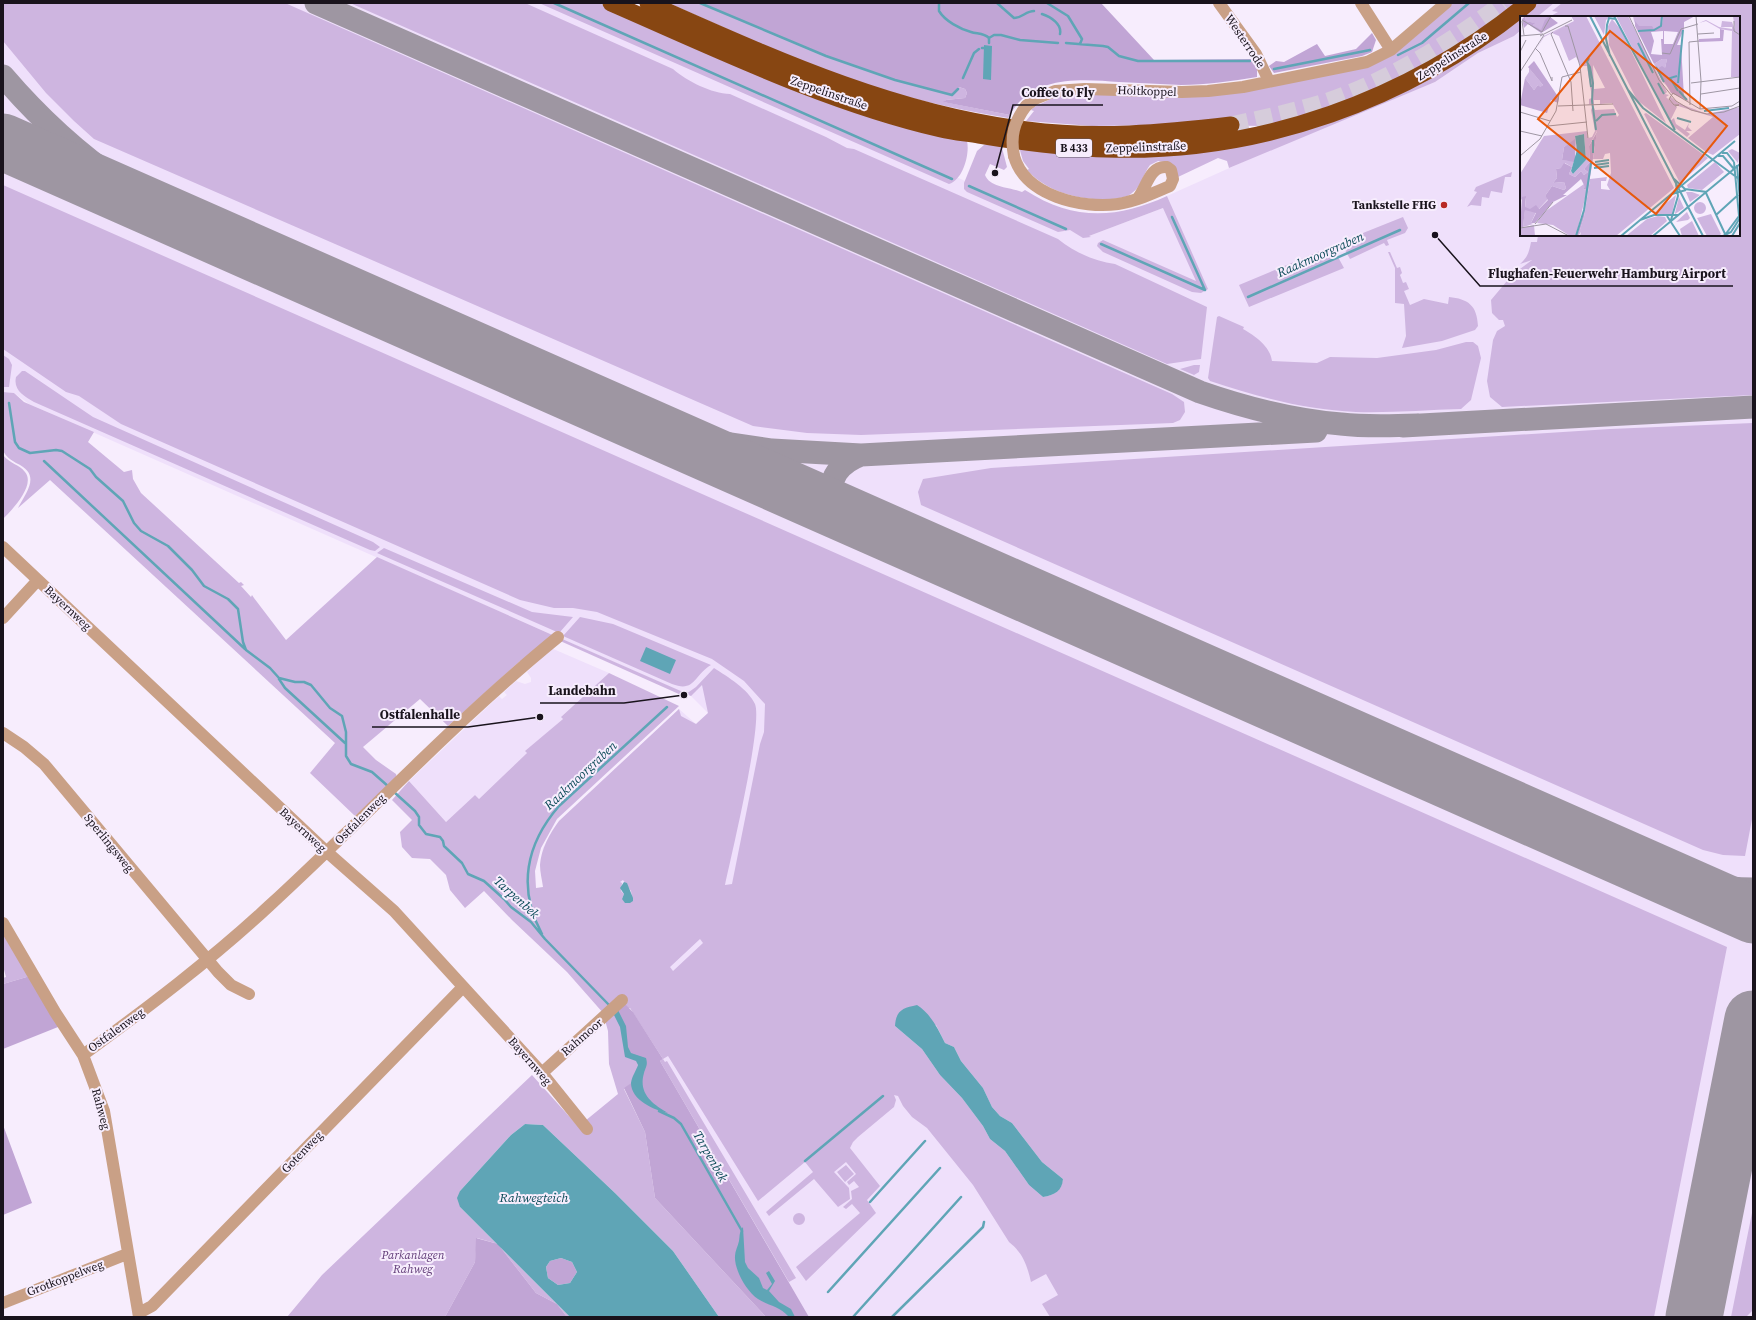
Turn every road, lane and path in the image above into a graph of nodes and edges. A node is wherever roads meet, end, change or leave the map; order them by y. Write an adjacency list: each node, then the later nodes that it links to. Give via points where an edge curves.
1 (611, 3): 6 (highway, Zeppelinstraße / B 433, via 807,87 934,127 1034,144 1107,149 1150,149 1217,142 1292,127 1334,113 1397,88 1434,69 1480,40)
2 (648, 3): 9 (highway, Zeppelinstraße / B 433, via 813,74 929,113 1028,130 1092,134 1169,132)
3 (1219, 3): 8 (street, Westerrode, via 1256,54)
4 (1361, 3): 7 (street)
5 (1446, 3): 7 (street, Holtkoppel)
6 (1528, 3)
7 (1391, 50): 8 (street, Holtkoppel, via 1367,62)
8 (1269, 81): 10 (street, Holtkoppel, bridge, via 1243,87 1182,92 1069,90 1044,95 1026,106 1013,130 1012,144 1016,163 1035,185 1080,203 1103,205)
9 (1231, 125)
10 (1137, 199)
11 (3, 547): 12 (street, Bayernweg)
12 (38, 580): 13 (street); 16 (street, Bayernweg)
13 (3, 618)
14 (558, 637): 16 (street, Ostfalenweg, via 384,795)
15 (3, 732): 18 (street, Sperlingsweg, via 48,769)
16 (327, 852): 18 (street, Ostfalenweg); 19 (street, Bayernweg, via 394,911)
17 (3, 923): 22 (street, Rahweg, via 55,1012)
18 (207, 961): 20 (street, Sperlingsweg, via 231,985); 22 (street, Ostfalenweg)
19 (463, 987): 23 (street, Bayernweg); 27 (street, Gotenweg, via 152,1306)
20 (249, 994)
21 (616, 1006): 23 (street, Rahmoor)
22 (83, 1054): 25 (street, Rahweg, via 104,1111)
23 (542, 1073): 24 (street, Bayernweg)
24 (587, 1129)
25 (127, 1254): 26 (street, Grotkoppelweg); 27 (street, Rahweg)
26 (3, 1303)
27 (139, 1315)

